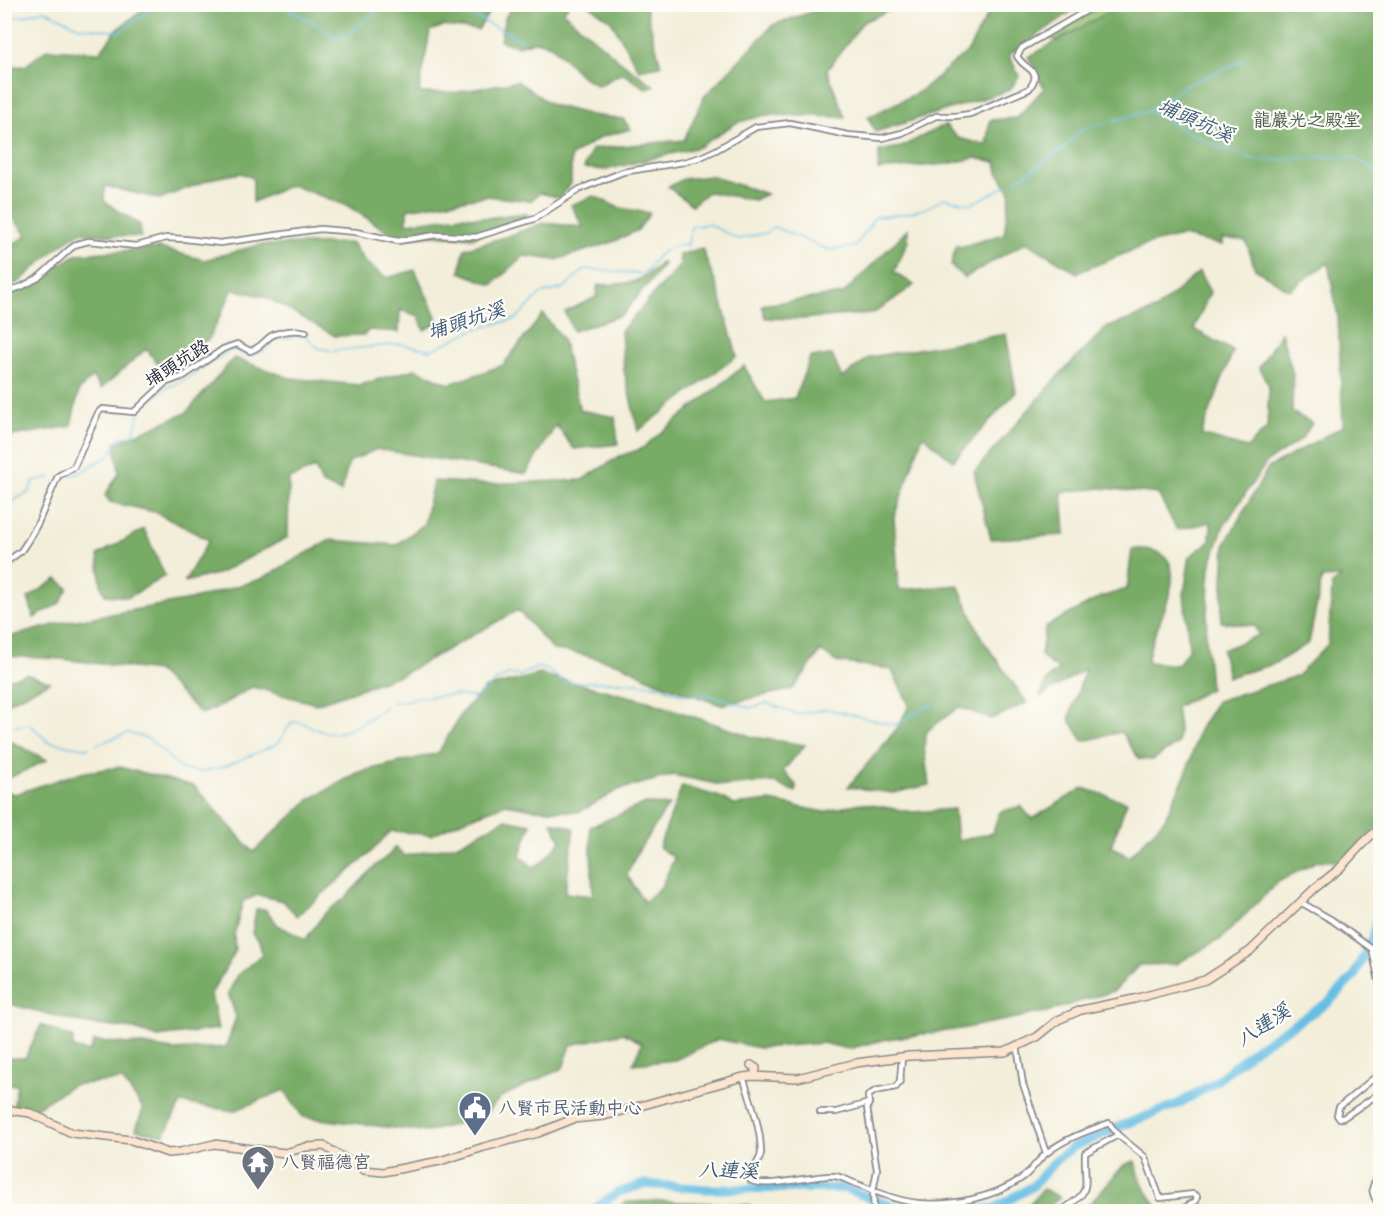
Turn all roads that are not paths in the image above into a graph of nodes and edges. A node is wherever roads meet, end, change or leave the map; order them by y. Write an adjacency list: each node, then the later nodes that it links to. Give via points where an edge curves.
1 (1098, 4): 2 (street, via 1018,52 1020,62 1035,76 1029,89 970,114 936,116 893,136 871,138 790,123 756,127 701,157 623,172 580,189 534,219 476,237 436,235 398,241 320,229 220,243 179,238 136,246 89,241 70,249 38,278)
2 (4, 291)
3 (306, 332): 4 (street, 埔頭坑路, via 298,329 273,335 250,351 237,344 223,350 184,376 165,382 134,412 102,409 74,467 58,476 21,551)
4 (4, 564)
5 (1380, 828): 6 (street)
6 (1302, 903): 7 (street, via 1375,953); 8 (street, via 1250,951 1205,980 1081,1010)
7 (1380, 986)
8 (1017, 1046): 9 (street, via 1005,1052); 19 (street, via 1023,1084)
9 (902, 1057): 12 (street, via 798,1078); 15 (street, via 896,1087 875,1091 868,1096)
10 (751, 1065): 12 (street, via 756,1068)
11 (1380, 1073): 14 (street, via 1339,1107 1337,1115 1343,1118)
12 (755, 1076): 13 (street)
13 (743, 1077): 16 (street, via 604,1116 573,1119 440,1161 383,1172 364,1170 324,1146 285,1154 214,1144 168,1152 131,1140 72,1133 30,1113); 21 (street, via 755,1116 761,1156 750,1180 754,1183 838,1177)
14 (1380, 1093)
15 (869, 1103): 17 (street); 21 (street, via 877,1170)
16 (4, 1109)
17 (820, 1112)
18 (1118, 1135): 19 (street, via 1110,1123); 24 (street, via 1085,1153 1084,1192); 25 (street, via 1145,1157 1160,1198 1197,1196 1196,1201)
19 (1046, 1153): 21 (street, via 1023,1177 978,1198 916,1203)
20 (1380, 1175): 22 (street, via 1371,1189)
21 (873, 1191): 23 (street)
22 (1380, 1206)
23 (874, 1212)
24 (1059, 1212)
25 (1177, 1212)

